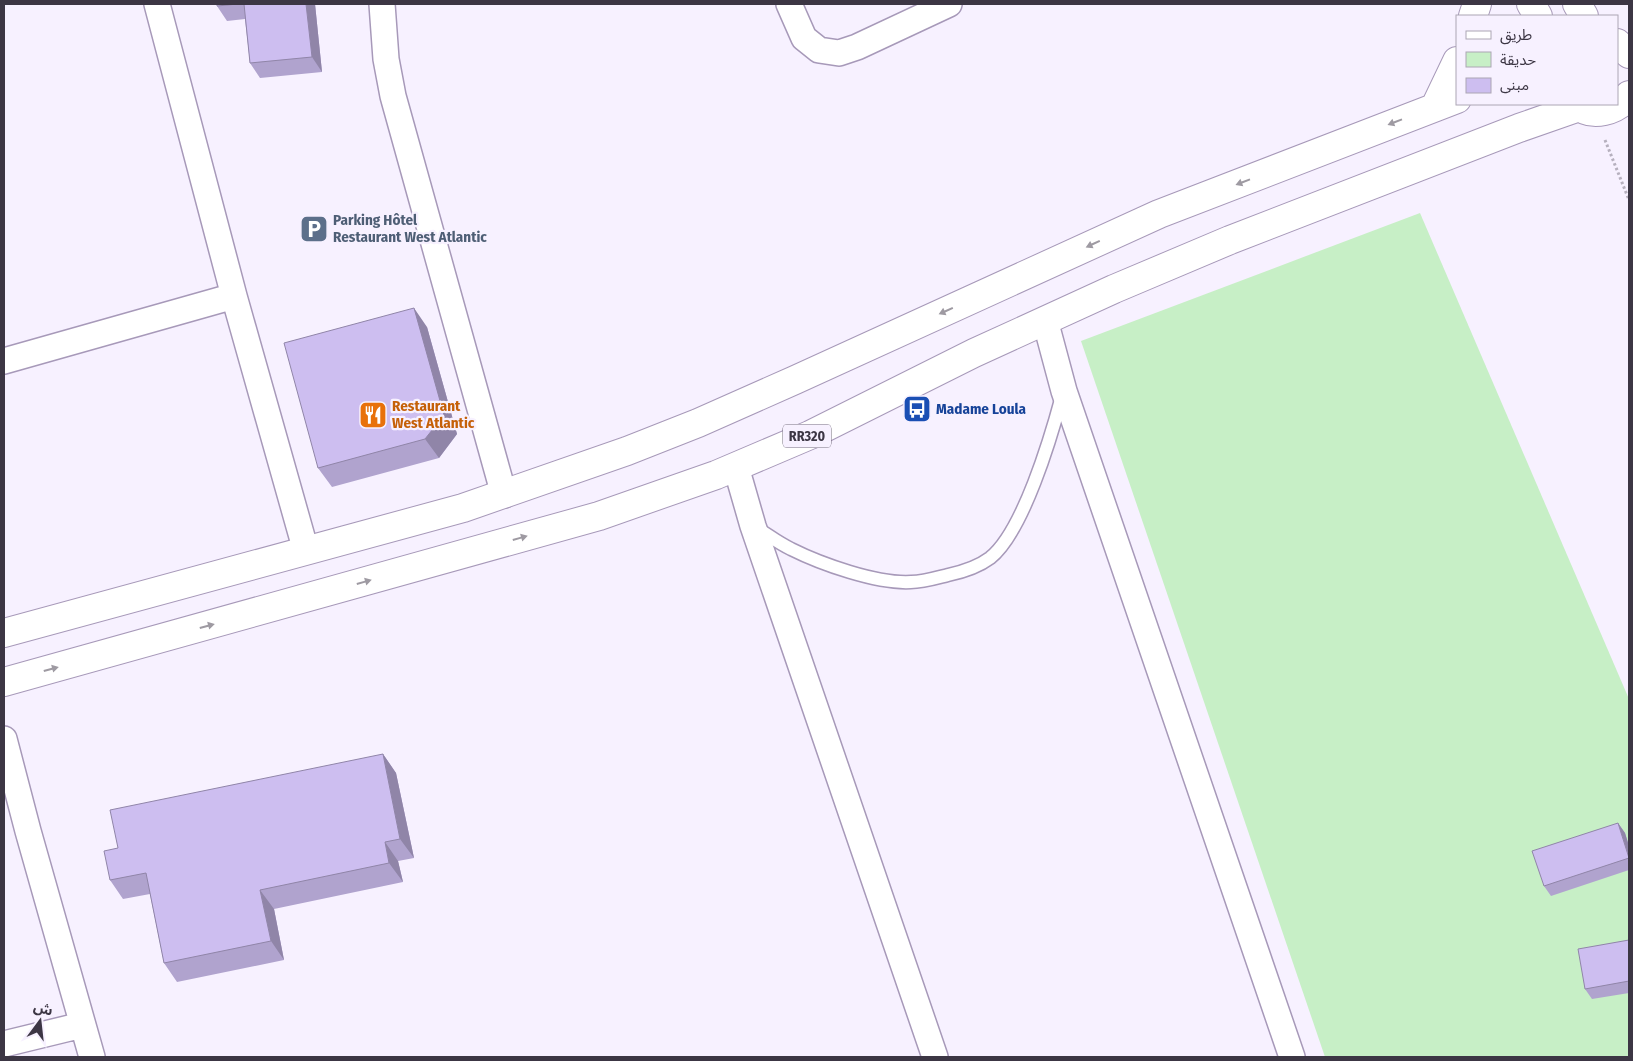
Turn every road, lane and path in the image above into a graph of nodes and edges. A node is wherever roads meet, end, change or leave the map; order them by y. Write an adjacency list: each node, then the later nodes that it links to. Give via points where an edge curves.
1 (157, 4): 14 (street)
2 (382, 4): 19 (street, via 392,96)
3 (790, 4): 4 (street, via 804,38 819,50 839,53)
4 (949, 4)
5 (1531, 4): 7 (main road)
6 (1576, 4): 8 (main road)
7 (1537, 15)
8 (1583, 15)
9 (1456, 65): 11 (main road)
10 (1629, 95): 12 (main road, RR320, via 1619,106 1607,111)
11 (1446, 103): 19 (main road, one-way to 19, via 1159,214 698,423)
12 (1583, 107): 13 (path); 15 (main road, RR320, via 1519,128 1230,240)
13 (1629, 200)
14 (234, 296): 16 (street); 21 (street)
15 (1045, 320): 17 (street); 18 (main road, RR320, via 810,435)
16 (4, 361)
17 (1064, 391): 20 (lane, via 1028,496 1006,540 990,558 966,571 910,582 873,578 791,549); 29 (street)
18 (736, 467): 20 (street); 23 (main road, RR320, one-way to 18, via 599,516)
19 (504, 495): 21 (main road)
20 (753, 526): 28 (street)
21 (306, 552): 22 (main road)
22 (4, 633)
23 (4, 682)
24 (4, 739): 25 (street)
25 (82, 1024): 26 (street); 27 (street)
26 (4, 1044)
27 (92, 1057)
28 (935, 1057)
29 (1292, 1057)

